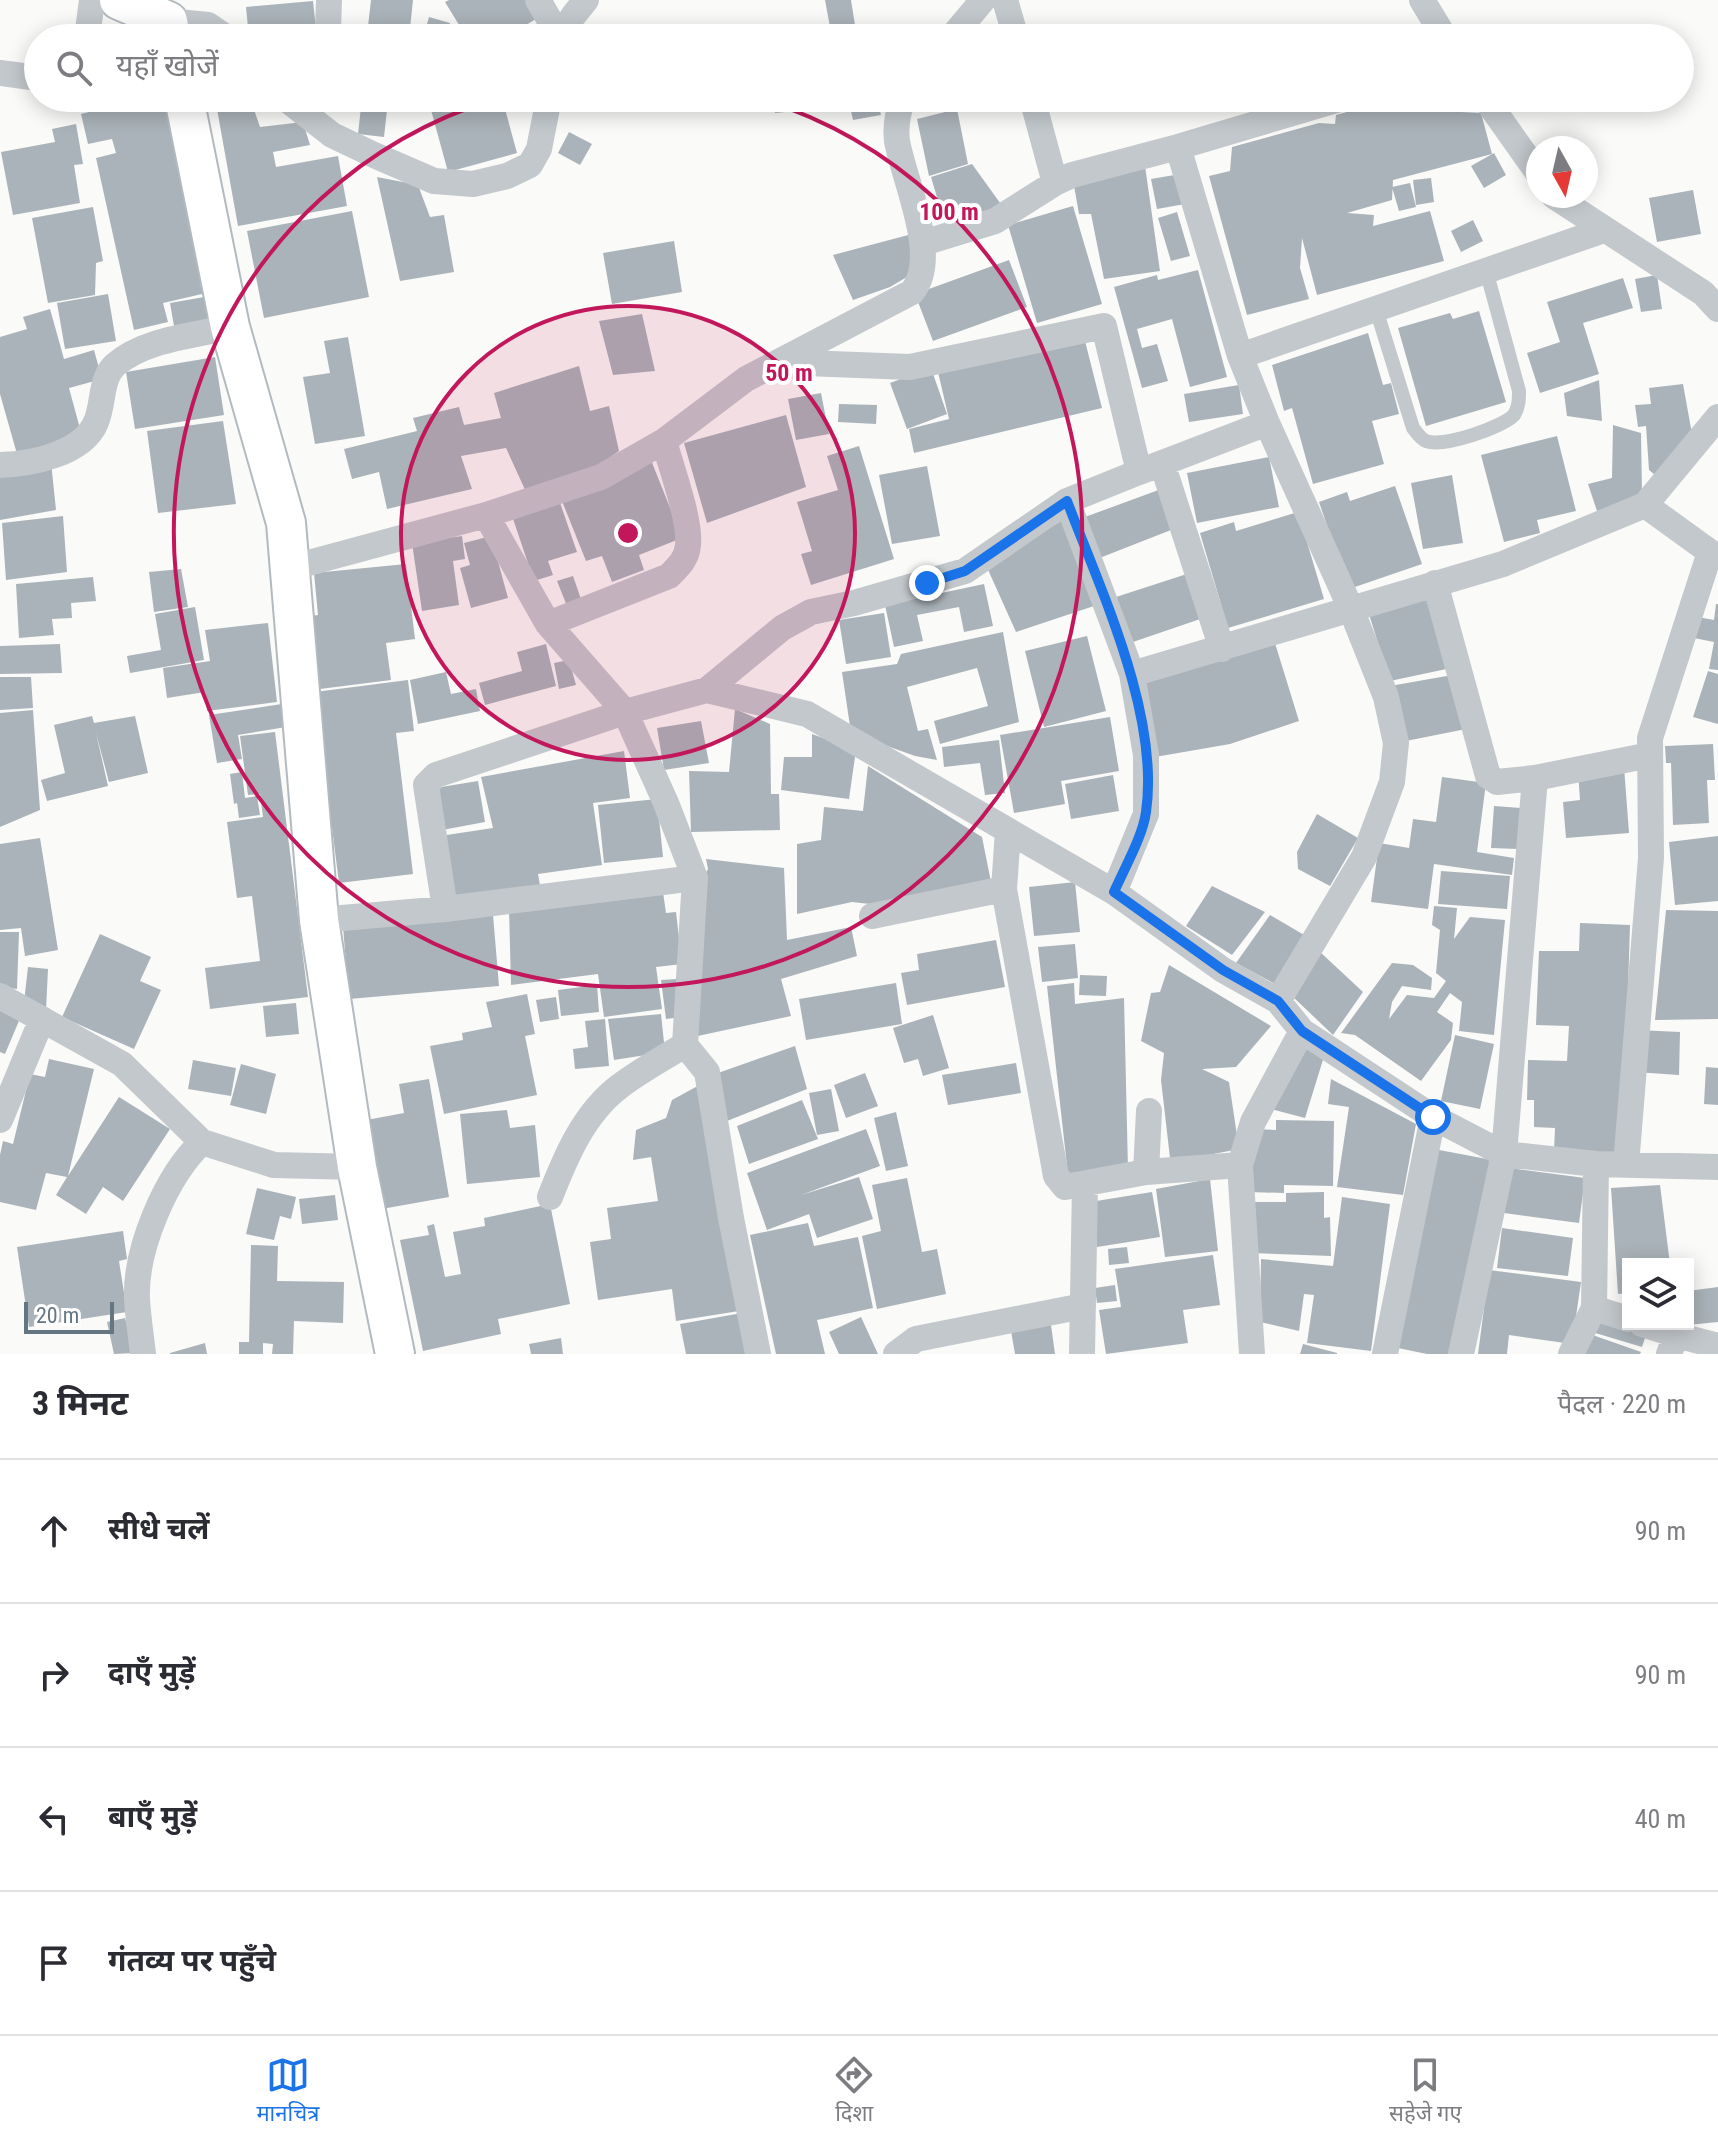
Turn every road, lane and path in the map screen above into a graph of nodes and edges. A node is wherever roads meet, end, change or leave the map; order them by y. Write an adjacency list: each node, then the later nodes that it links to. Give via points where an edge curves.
1 (92, 0): 9 (street)
2 (119, 0): 10 (main road)
3 (329, 0): 11 (street)
4 (538, 0): 12 (street)
5 (586, 0): 13 (street)
6 (983, 0): 14 (street)
7 (1005, 0): 15 (street)
8 (1422, 0): 16 (street)
9 (89, 24)
10 (160, 24)
11 (328, 24)
12 (553, 24)
13 (569, 24)
14 (963, 24)
15 (1012, 24)
16 (1437, 24)
17 (0, 73): 18 (street)
18 (24, 76)
19 (187, 112): 35 (main road)
20 (303, 112): 21 (street, via 332,135 434,181 473,184 530,165)
21 (546, 112)
22 (898, 112): 31 (street, via 897,139)
23 (1036, 112): 28 (street)
24 (1296, 112): 26 (street)
25 (1495, 112): 27 (street)
26 (1178, 147): 28 (street); 36 (street)
27 (1526, 156)
28 (1055, 183): 31 (street, via 995,221)
29 (1572, 208): 30 (street)
30 (1604, 230): 32 (street); 34 (street, via 1703,293)
31 (923, 243): 37 (street, via 921,281 912,292)
32 (1486, 270): 33 (street); 33 (lane, via 1519,404 1512,417 1460,440 1423,441 1413,428)
33 (1376, 309): 36 (street)
34 (1718, 309)
35 (230, 327): 41 (street, via 145,347 115,366 106,379 96,424 79,444); 47 (main road, via 286,523)
36 (1240, 356): 39 (street)
37 (775, 362): 40 (street); 42 (street, via 910,367 1104,326)
38 (1718, 417): 44 (street)
39 (1267, 423): 42 (street); 49 (street)
40 (664, 441): 45 (street, via 601,477); 50 (street, via 687,526 683,561 669,576)
41 (0, 465)
42 (1150, 468): 43 (street); 51 (street)
43 (1067, 501): 52 (street); 53 (street, via 965,571 811,612 782,628)
44 (1645, 505): 46 (street); 48 (street, via 1503,564)
45 (486, 515): 47 (street); 50 (street)
46 (1714, 550): 55 (street, via 1650,738)
47 (290, 568): 63 (main road)
48 (1435, 583): 49 (street); 56 (street, via 1488,776 1497,782)
49 (1351, 609): 51 (street); 65 (street, via 1386,697 1396,743 1392,782 1364,857)
50 (548, 624): 54 (street)
51 (1222, 649): 52 (street)
52 (1132, 674): 60 (street, via 1146,755 1146,814)
53 (707, 690): 54 (street); 57 (street, via 807,714)
54 (625, 712): 58 (street); 61 (street, via 436,775 426,785)
55 (1650, 755): 56 (street); 76 (street, via 1651,858)
56 (1535, 778): 73 (street)
57 (1008, 831): 59 (street); 60 (street)
58 (695, 878): 61 (street); 68 (street)
59 (1004, 889): 62 (street); 80 (street, via 1056,1176 1065,1187)
60 (1114, 892): 65 (street, via 1223,970)
61 (445, 909): 63 (street)
62 (872, 916)
63 (319, 920): 77 (main road)
64 (0, 996): 66 (street)
65 (1278, 1001): 67 (street)
66 (42, 1019): 71 (street); 72 (street, via 122,1064)
67 (1302, 1031): 70 (street); 75 (street, via 1253,1122)
68 (685, 1045): 81 (street, via 619,1087 588,1119); 90 (street, via 707,1072)
69 (1149, 1111): 79 (street)
70 (1433, 1117): 73 (street); 94 (street)
71 (0, 1120)
72 (202, 1142): 77 (street, via 274,1165); 88 (street, via 164,1191 142,1258 137,1296)
73 (1504, 1154): 74 (street); 95 (street)
74 (1596, 1164): 76 (street); 83 (street)
75 (1240, 1165): 79 (street); 93 (street)
76 (1626, 1165): 78 (street)
77 (357, 1167): 89 (main road)
78 (1718, 1167)
79 (1146, 1172): 80 (street)
80 (1085, 1184): 82 (street)
81 (550, 1197)
82 (1083, 1306): 91 (street, via 916,1339); 92 (street)
83 (1594, 1308): 84 (street); 96 (street)
84 (1622, 1317)
85 (1651, 1330): 86 (street)
86 (1673, 1345): 87 (street)
87 (1718, 1346)
88 (143, 1354)
89 (395, 1354)
90 (758, 1354)
91 (896, 1354)
92 (1082, 1354)
93 (1252, 1354)
94 (1385, 1354)
95 (1461, 1354)
96 (1571, 1354)

